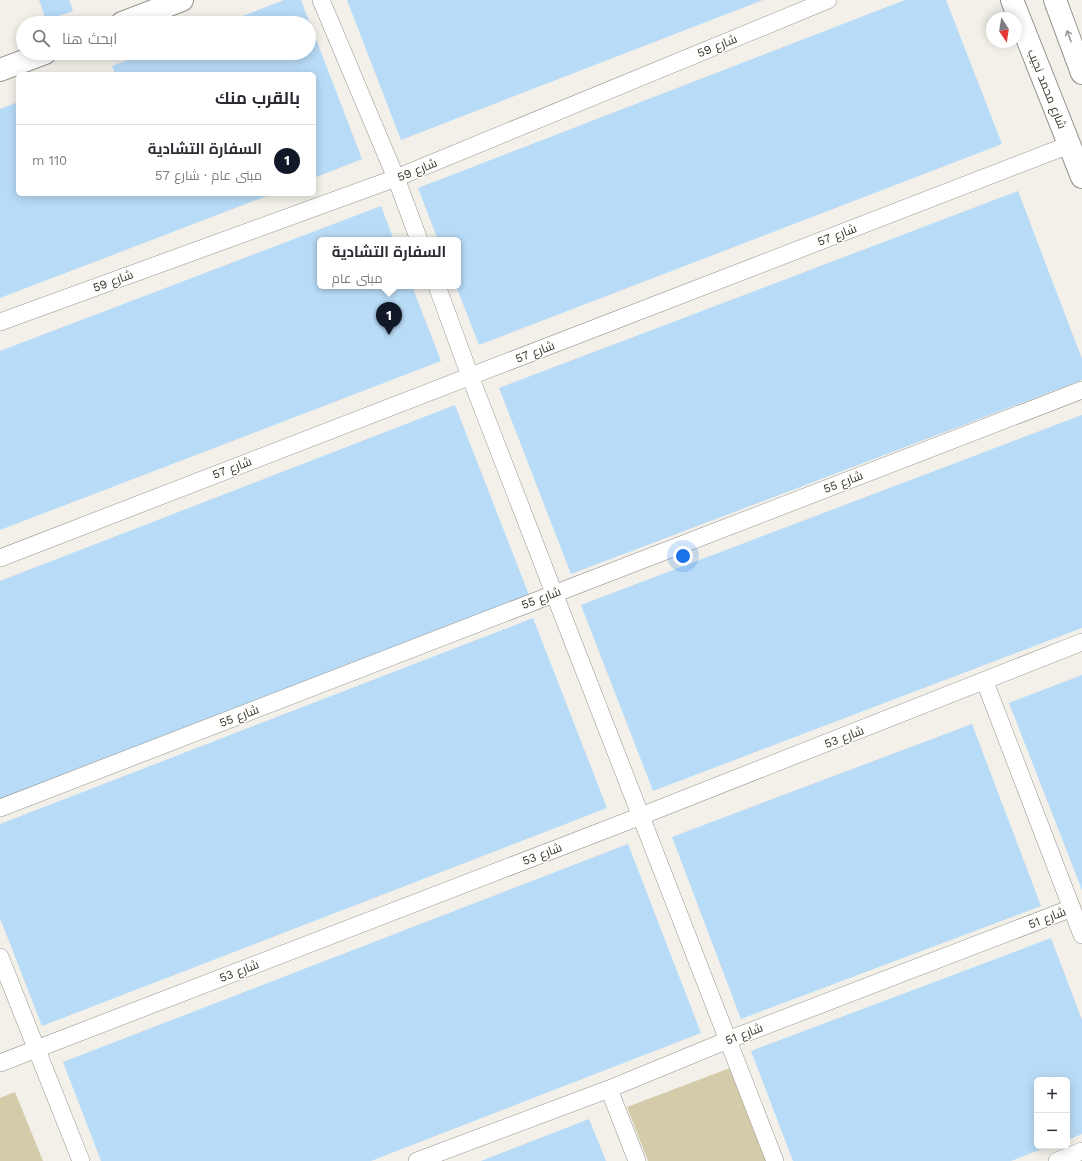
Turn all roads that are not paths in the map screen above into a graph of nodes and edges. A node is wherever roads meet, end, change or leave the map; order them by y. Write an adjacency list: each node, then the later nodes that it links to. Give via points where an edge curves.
1 (182, 0): 6 (main road)
2 (321, 0): 12 (street)
3 (828, 0): 12 (street, شارع 59)
4 (1012, 0): 10 (main road, شارع محمد نجيب)
5 (1055, 0): 9 (main road, one-way to 5)
6 (140, 16)
7 (26, 60): 8 (main road)
8 (0, 70)
9 (1082, 73)
10 (1069, 146): 11 (main road, شارع محمد نجيب); 16 (street, شارع 57)
11 (1082, 177)
12 (396, 178): 13 (street); 15 (street, شارع 59)
13 (419, 237)
14 (438, 289): 16 (street)
15 (0, 322)
16 (470, 376): 18 (street, شارع 57); 19 (street)
17 (1082, 390): 19 (street, شارع 55)
18 (0, 558)
19 (554, 593): 22 (street, شارع 55); 23 (street)
20 (1082, 642): 21 (street, شارع 53)
21 (985, 682): 23 (street, شارع 53); 24 (street)
22 (0, 808)
23 (641, 816): 27 (street); 28 (street, شارع 53)
24 (1072, 908): 25 (street); 27 (street, شارع 51)
25 (1082, 935)
26 (0, 957): 28 (street)
27 (728, 1040): 30 (street, شارع 51); 35 (street)
28 (36, 1049): 29 (street, شارع 53); 32 (street)
29 (0, 1063)
30 (609, 1089): 33 (street, شارع 51); 34 (street)
31 (1082, 1151): 36 (street)
32 (81, 1161)
33 (417, 1161)
34 (637, 1161)
35 (775, 1161)
36 (1057, 1161)

